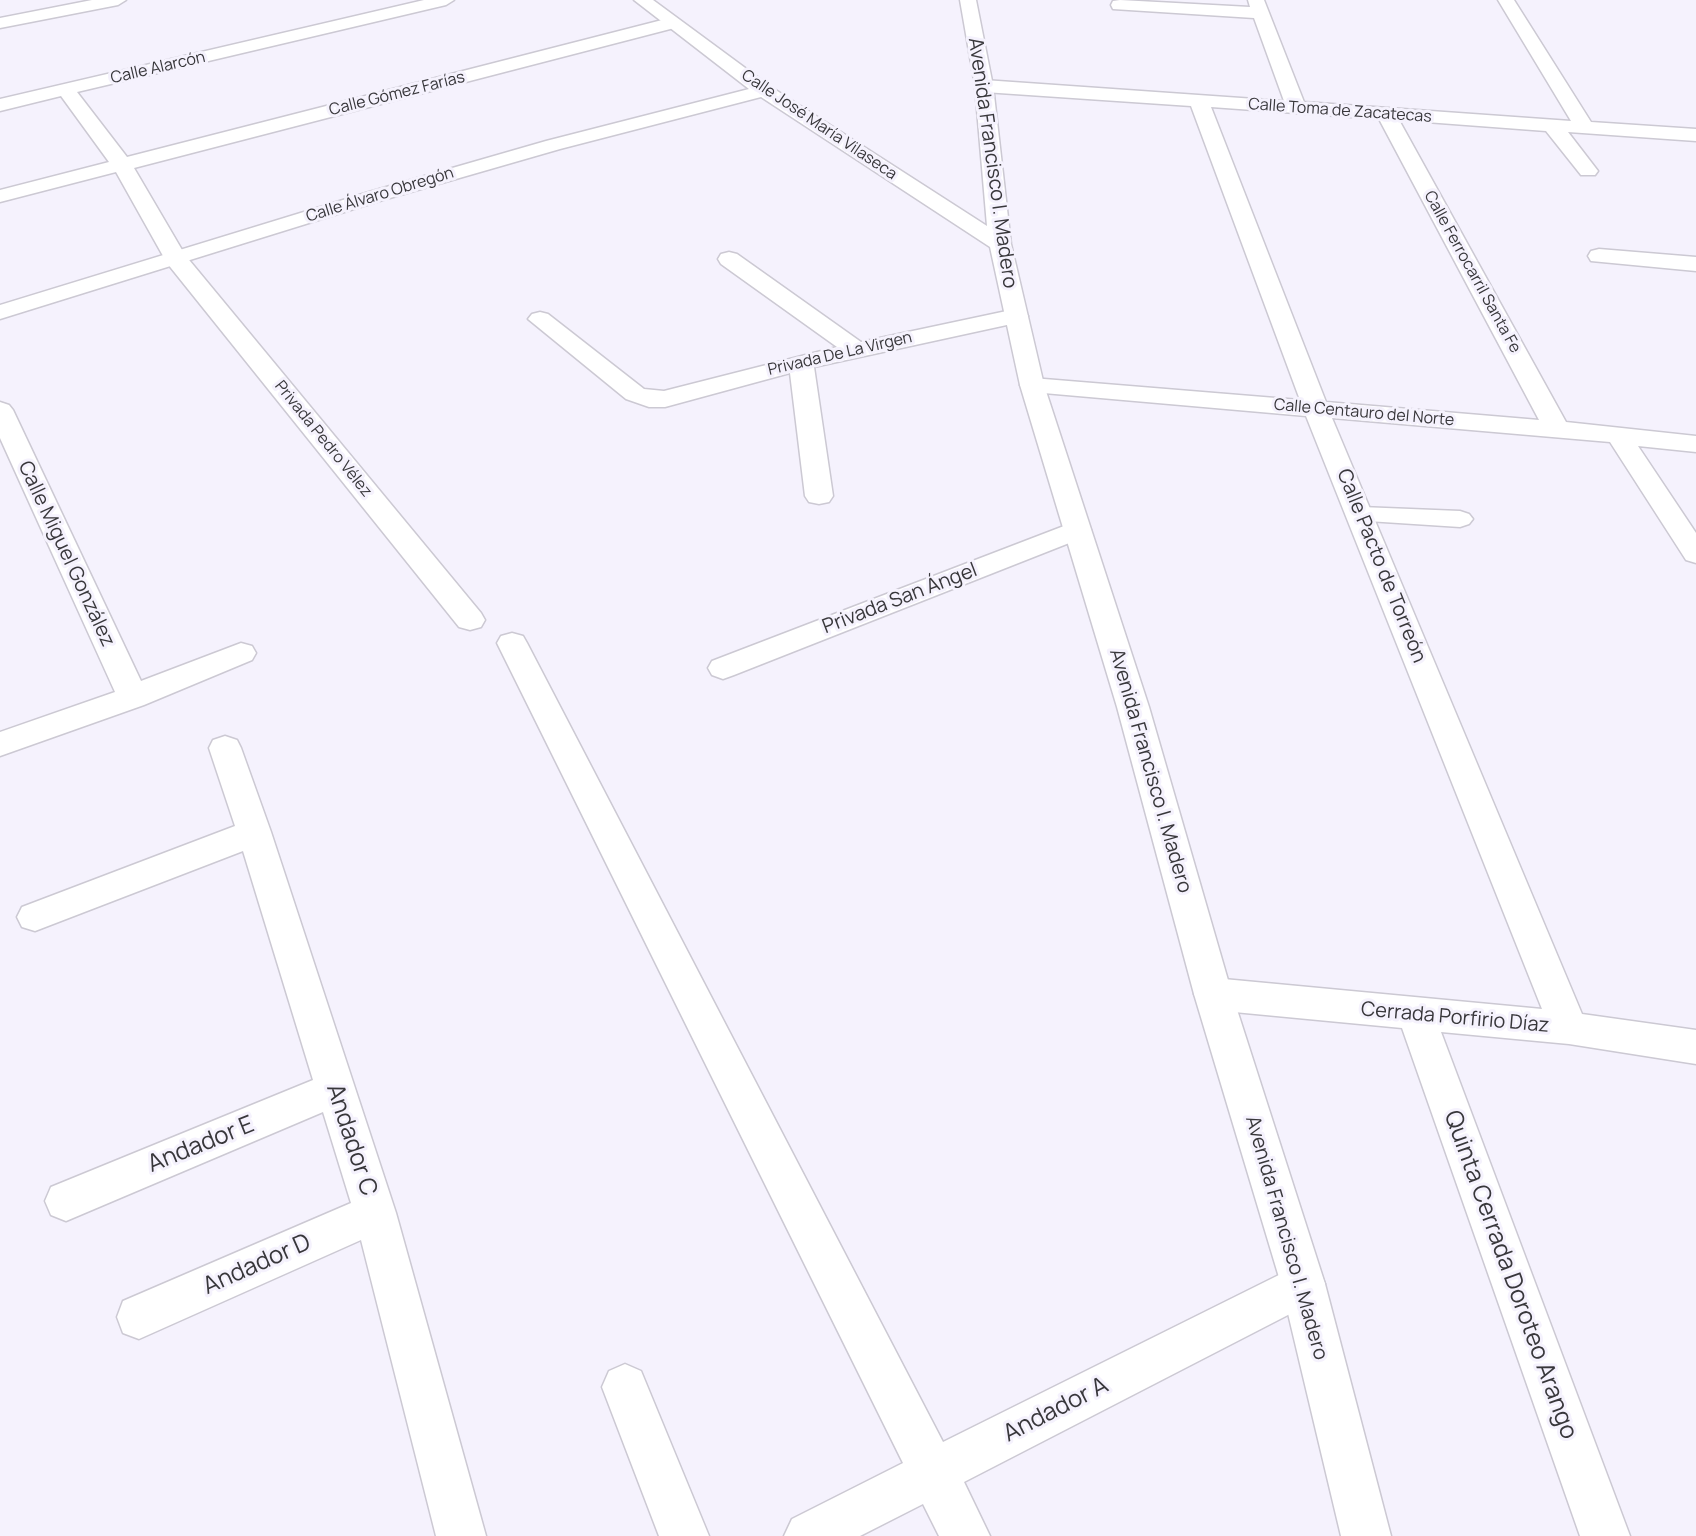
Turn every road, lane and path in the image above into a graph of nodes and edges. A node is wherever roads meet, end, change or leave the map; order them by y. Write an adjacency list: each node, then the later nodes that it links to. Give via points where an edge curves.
1 (118, 0): 8 (street)
2 (446, 0): 11 (street, Calle Alarcón)
3 (642, 0): 9 (street, Calle José María Vilaseca)
4 (968, 0): 10 (street, Avenida Francisco I. Madero)
5 (1506, 0): 18 (street)
6 (1119, 5): 7 (street)
7 (1258, 7): 15 (street)
8 (0, 23)
9 (672, 23): 12 (street, Calle José María Vilaseca); 20 (street, Calle Gómez Farías)
10 (984, 86): 13 (street, Calle Toma de Zacatecas); 23 (street, Avenida Francisco I. Madero)
11 (66, 90): 14 (street); 20 (street)
12 (764, 91): 23 (street, Calle José María Vilaseca); 25 (street, Calle Álvaro Obregón, via 542,148)
13 (1199, 102): 15 (street, Calle Toma de Zacatecas); 34 (street, Calle Pacto de Torreón)
14 (0, 105)
15 (1296, 107): 16 (street, Calle Toma de Zacatecas)
16 (1386, 114): 17 (street, Calle Toma de Zacatecas); 36 (street, Calle Ferrocarril Santa Fe)
17 (1552, 125): 18 (street, Calle Toma de Zacatecas); 21 (street)
18 (1585, 128): 19 (street, Calle Toma de Zacatecas)
19 (1696, 135)
20 (122, 165): 22 (street, Calle Gómez Farías); 25 (street)
21 (1588, 171)
22 (0, 196)
23 (1000, 244): 29 (street, Avenida Francisco I. Madero)
24 (1599, 256): 27 (street)
25 (175, 258): 28 (street, Calle Álvaro Obregón); 44 (street, Privada Pedro Vélez)
26 (729, 259): 31 (street)
27 (1696, 264)
28 (0, 312)
29 (1016, 316): 31 (street, Privada De La Virgen); 33 (street, Avenida Francisco I. Madero)
30 (540, 319): 32 (street, Privada De La Virgen, via 635,394 649,399 665,399)
31 (855, 349): 32 (street, Privada De La Virgen)
32 (801, 362): 39 (street)
33 (1032, 385): 34 (street, Calle Centauro del Norte); 42 (street, Avenida Francisco I. Madero)
34 (1316, 409): 36 (street, Calle Centauro del Norte); 40 (street, Calle Pacto de Torreón)
35 (0, 410): 48 (street, Calle Miguel González)
36 (1557, 429): 37 (street, Calle Centauro del Norte)
37 (1618, 435): 38 (street, Calle Centauro del Norte); 43 (street)
38 (1696, 444)
39 (819, 496)
40 (1361, 515): 41 (lane); 55 (street, Calle Pacto de Torreón)
41 (1460, 519)
42 (1077, 530): 47 (street, Privada San Ángel); 53 (street, Avenida Francisco I. Madero, via 1133,707)
43 (1696, 554)
44 (470, 620)
45 (512, 643): 63 (street)
46 (241, 653): 48 (street)
47 (723, 668)
48 (133, 697): 49 (street)
49 (0, 744)
50 (225, 748): 51 (street, Andador C)
51 (254, 832): 52 (street); 57 (street, Andador C)
52 (34, 917)
53 (1213, 994): 54 (street, Cerrada Porfirio Díaz); 60 (street, Avenida Francisco I. Madero)
54 (1416, 1015): 55 (street, Cerrada Porfirio Díaz); 69 (street, Quinta Cerrada Doroteo Arango)
55 (1569, 1028): 56 (street, Cerrada Porfirio Díaz)
56 (1696, 1047)
57 (335, 1089): 58 (street, Andador E); 59 (street, Andador C)
58 (66, 1201)
59 (375, 1213): 61 (street, Andador D); 64 (street, Andador C)
60 (1303, 1284): 63 (street, Andador A); 68 (street, Avenida Francisco I. Madero)
61 (139, 1317)
62 (625, 1387): 65 (street)
63 (934, 1472): 66 (street, Andador A); 67 (street)
64 (461, 1536)
65 (684, 1536)
66 (809, 1536)
67 (965, 1536)
68 (1366, 1536)
69 (1605, 1536)

